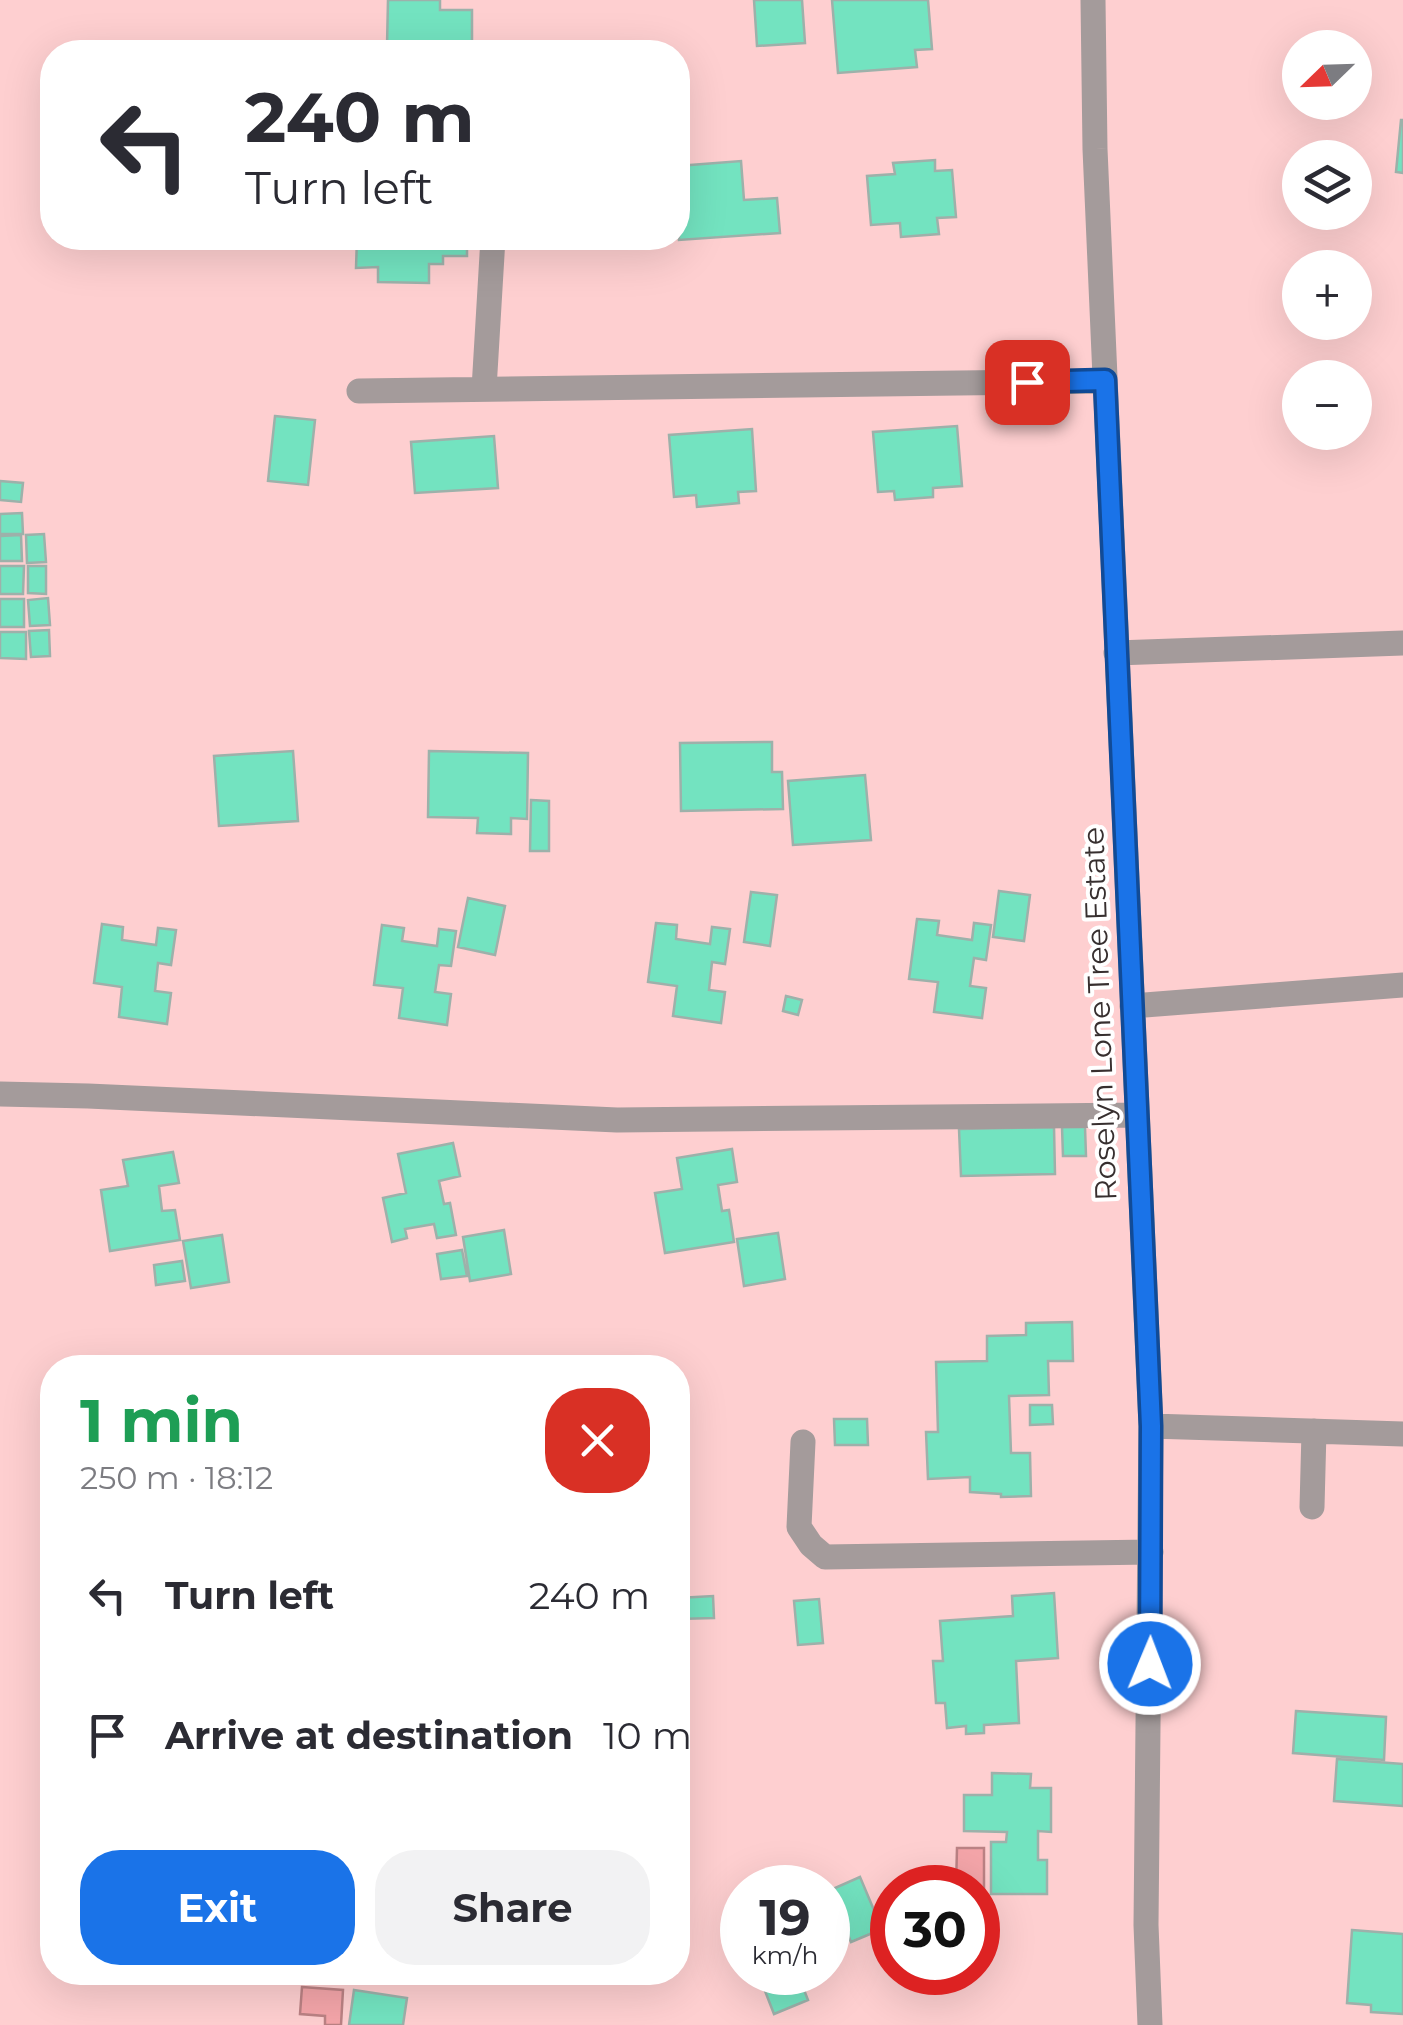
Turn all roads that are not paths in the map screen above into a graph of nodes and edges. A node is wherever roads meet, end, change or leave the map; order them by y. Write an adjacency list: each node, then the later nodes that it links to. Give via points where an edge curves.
1 (1093, 0): 3 (street, Roselyn Lone Tree Estate)
2 (492, 250): 4 (street)
3 (1105, 380): 4 (street); 7 (street, Roselyn Lone Tree Estate)
4 (484, 389): 5 (street)
5 (359, 391)
6 (1403, 643): 7 (street)
7 (1116, 652): 9 (street, Roselyn Lone Tree Estate)
8 (1402, 986): 9 (street)
9 (1132, 1006): 11 (street, Roselyn Lone Tree Estate)
10 (0, 1094): 11 (street, via 617,1120)
11 (1136, 1115): 12 (street, Roselyn Lone Tree Estate)
12 (1151, 1426): 13 (street); 17 (street, Roselyn Lone Tree Estate)
13 (1314, 1431): 14 (street); 16 (street)
14 (1403, 1434)
15 (802, 1442): 17 (street, via 798,1527 825,1557)
16 (1312, 1507)
17 (1151, 1552): 18 (street, Roselyn Lone Tree Estate)
18 (1150, 2025)

